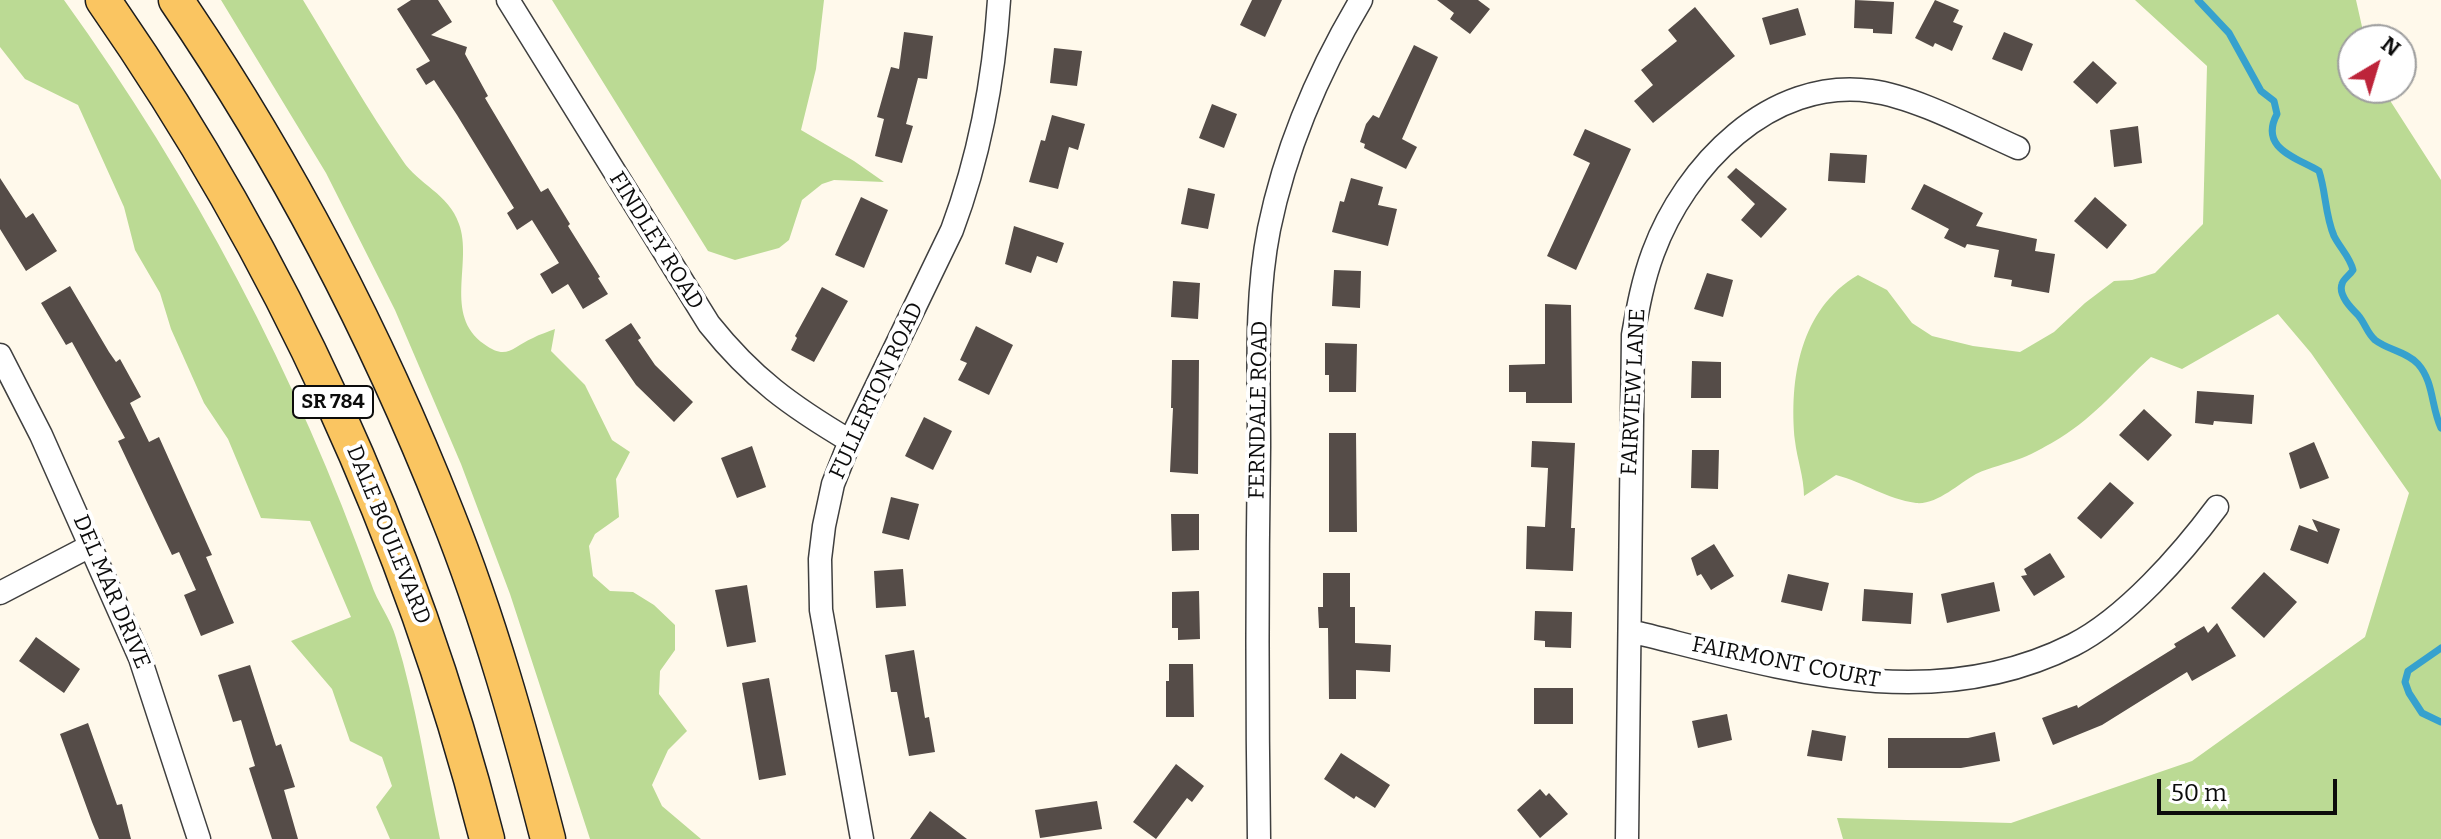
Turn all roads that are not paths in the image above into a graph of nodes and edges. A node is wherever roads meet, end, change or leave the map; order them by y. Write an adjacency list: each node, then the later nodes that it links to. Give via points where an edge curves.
1 (103, 0): 14 (main road, DALE BOULEVARD / SR 784, via 213,169 338,411 433,652)
2 (176, 0): 15 (main road, SR 784, via 278,162 390,380 448,516)
3 (508, 0): 8 (street, FINDLEY ROAD, via 709,324 779,396)
4 (999, 0): 8 (street, FULLERTON ROAD, via 988,104 964,198)
5 (1361, 0): 17 (street, FERNDALE ROAD, via 1333,47 1287,159 1260,290)
6 (2018, 148): 12 (street, FAIRVIEW LANE, via 1886,94 1843,89 1817,92 1765,114 1714,153 1672,211 1640,293 1633,335)
7 (0, 355): 10 (street, DEL MAR DRIVE)
8 (850, 441): 16 (street, FULLERTON ROAD, via 824,526 821,610)
9 (2217, 507): 12 (street, FAIRMONT COURT, via 2161,574 2076,644 1986,675 1923,683 1844,679)
10 (92, 545): 11 (street); 13 (street, DEL MAR DRIVE, via 140,658)
11 (0, 593)
12 (1630, 631): 18 (street, FAIRVIEW LANE)
13 (199, 839)
14 (487, 839)
15 (548, 839)
16 (862, 839)
17 (1259, 839)
18 (1627, 839)

